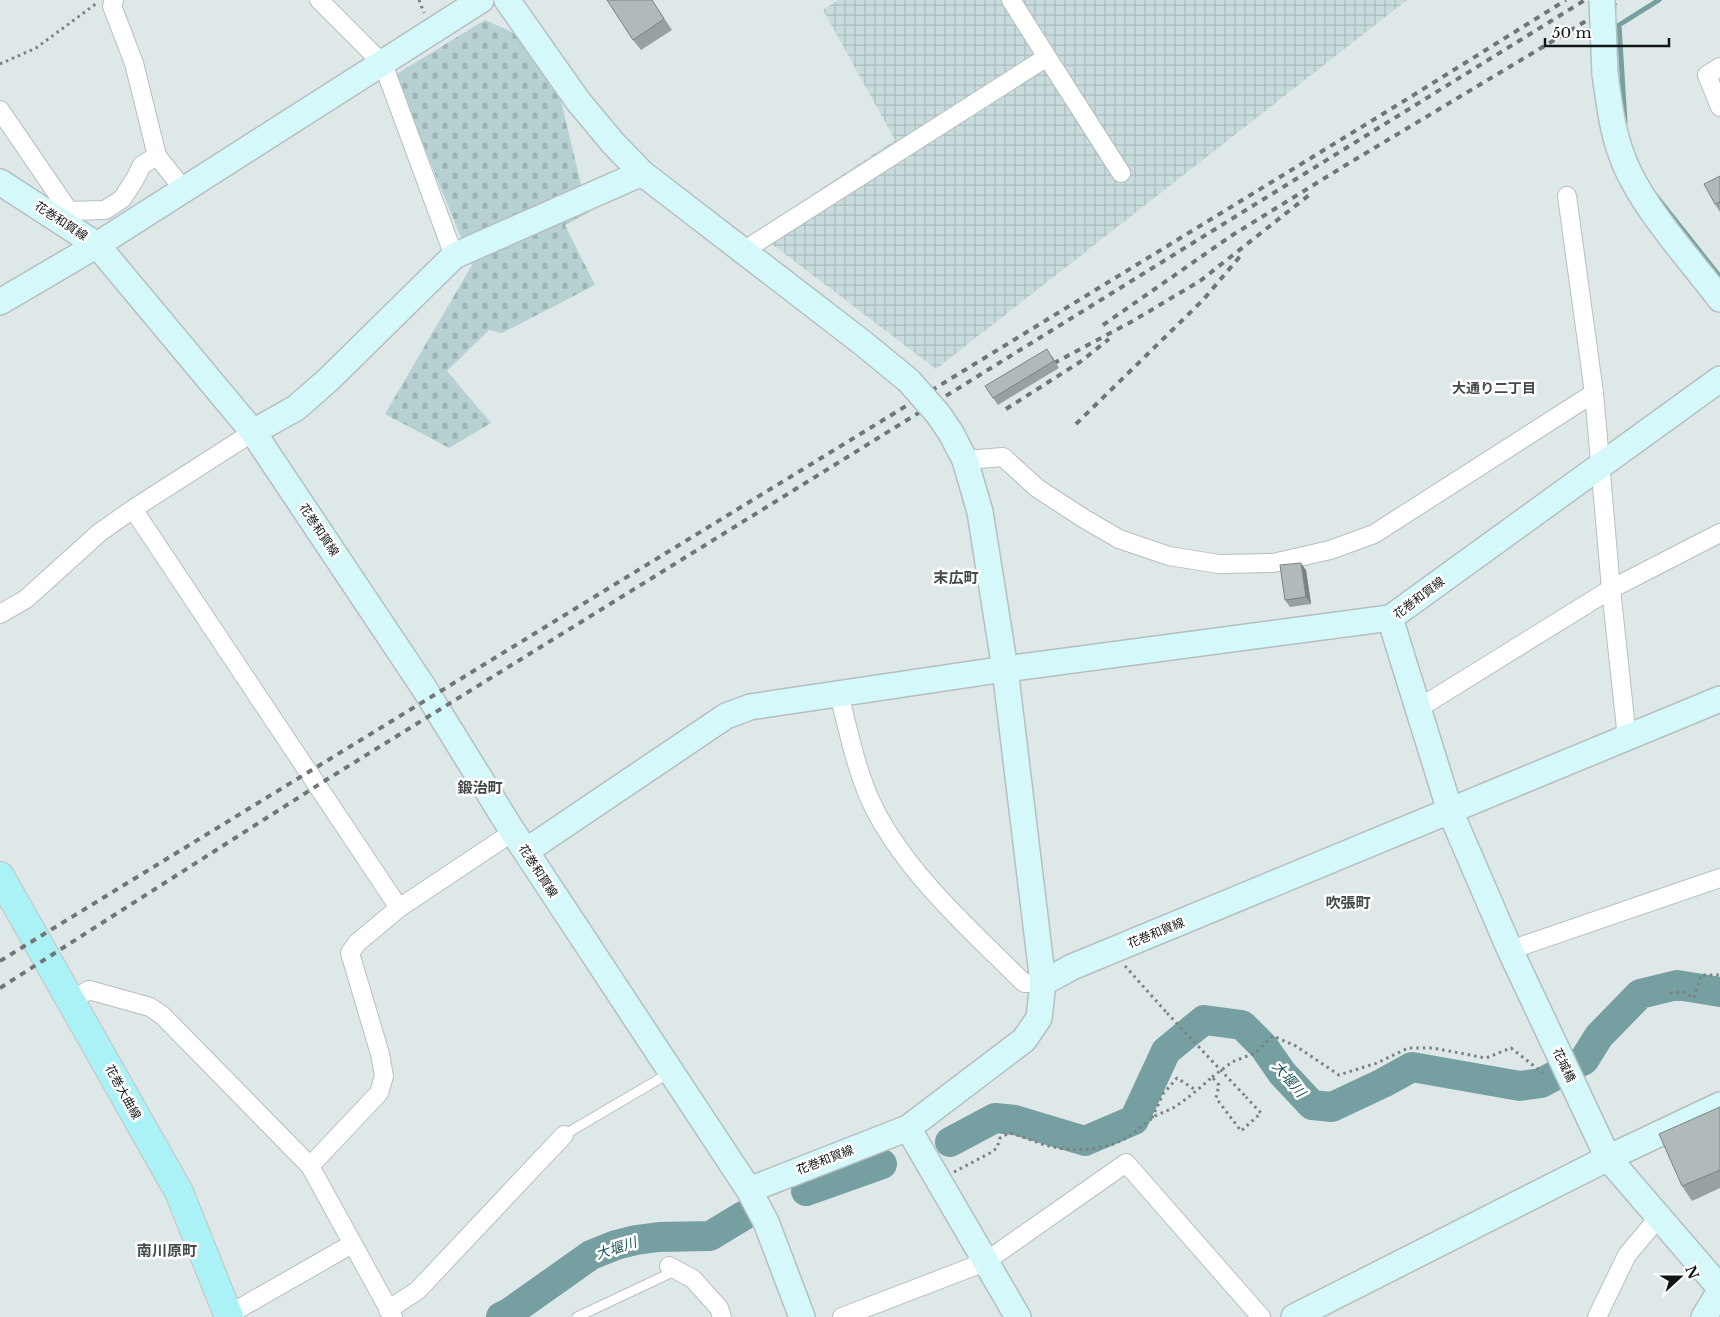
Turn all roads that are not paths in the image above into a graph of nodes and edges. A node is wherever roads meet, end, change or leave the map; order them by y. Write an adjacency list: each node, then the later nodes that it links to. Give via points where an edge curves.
1 (114, 0): 12 (street, via 112,6 134,63)
2 (319, 0): 8 (street)
3 (482, 0): 8 (street)
4 (507, 0): 14 (street, via 578,101)
5 (1011, 0): 7 (street)
6 (1602, 0): 21 (street, bridge, via 1605,74 1611,117 1622,157 1645,199)
7 (1047, 57): 13 (street); 19 (street)
8 (383, 64): 16 (street); 20 (street)
9 (1720, 67): 10 (street, via 1707,75)
10 (1720, 107)
11 (0, 110): 12 (street, via 69,211 105,210 122,199 142,166)
12 (157, 156): 16 (street)
13 (1121, 172)
14 (642, 173): 19 (street); 20 (street)
15 (0, 182): 18 (street, 花巻和賀線)
16 (184, 190): 18 (street)
17 (1567, 196): 24 (street)
18 (97, 245): 22 (street); 25 (street, 花巻和賀線)
19 (743, 251): 26 (street, bridge, via 909,381 938,414)
20 (454, 256): 25 (street, via 329,379 296,408)
21 (1720, 299)
22 (0, 302)
23 (1720, 379): 27 (street, 花巻和賀線)
24 (1594, 393): 26 (street, via 1374,534 1330,550 1274,563 1219,564 1169,556 1119,539 1083,518 1037,488 1003,457); 27 (street)
25 (254, 432): 28 (street); 39 (street, 花巻和賀線, via 424,688)
26 (965, 460): 33 (street, via 980,512)
27 (1600, 466): 30 (street); 32 (street, 花巻和賀線)
28 (133, 509): 31 (street, via 99,533 26,599); 42 (street)
29 (1720, 533): 30 (street)
30 (1611, 589): 36 (street); 37 (street)
31 (0, 614)
32 (1390, 618): 33 (street); 36 (street, 花巻和賀線)
33 (1005, 670): 34 (street); 44 (street)
34 (839, 694): 39 (street, via 750,707 726,716); 44 (street, via 863,782 875,811 904,856 938,896 1024,983)
35 (1720, 699): 37 (street)
36 (1419, 708): 38 (street, 花巻和賀線)
37 (1627, 738): 38 (street)
38 (1450, 812): 43 (street, 花城橋); 44 (street, 花巻和賀線, via 1072,967)
39 (520, 842): 42 (street); 46 (street, 花巻和賀線)
40 (1720, 878): 43 (street)
41 (3, 890): 45 (main road, 花巻大曲線)
42 (399, 908): 51 (street, via 357,943 350,953 380,1054 384,1076 379,1093)
43 (1510, 950): 50 (street, 花城橋)
44 (1043, 983): 48 (street, 花巻和賀線, via 1039,1018 1024,1040)
45 (71, 1001): 51 (street, via 89,990 150,1007 162,1015); 59 (main road, 花巻大曲線, via 179,1192)
46 (671, 1072): 49 (lane); 52 (street, 花巻和賀線)
47 (1720, 1105): 50 (street)
48 (908, 1128): 52 (street, 花巻和賀線); 55 (street)
49 (564, 1135): 58 (street, via 418,1290)
50 (1608, 1158): 53 (street, 花城橋); 66 (street)
51 (310, 1166): 54 (street)
52 (748, 1190): 62 (street, via 766,1222)
53 (1658, 1218): 57 (street, 花城橋); 67 (street, via 1627,1255)
54 (352, 1244): 58 (street); 59 (street)
55 (985, 1262): 63 (street); 64 (street); 65 (street, via 1126,1162)
56 (673, 1268): 60 (lane); 61 (street, via 693,1279 719,1308)
57 (1720, 1290): 68 (street)
58 (390, 1314)
59 (228, 1316)
60 (577, 1317)
61 (722, 1317)
62 (802, 1317)
63 (842, 1317)
64 (1018, 1317)
65 (1261, 1317)
66 (1294, 1317)
67 (1597, 1317)
68 (1704, 1317)

